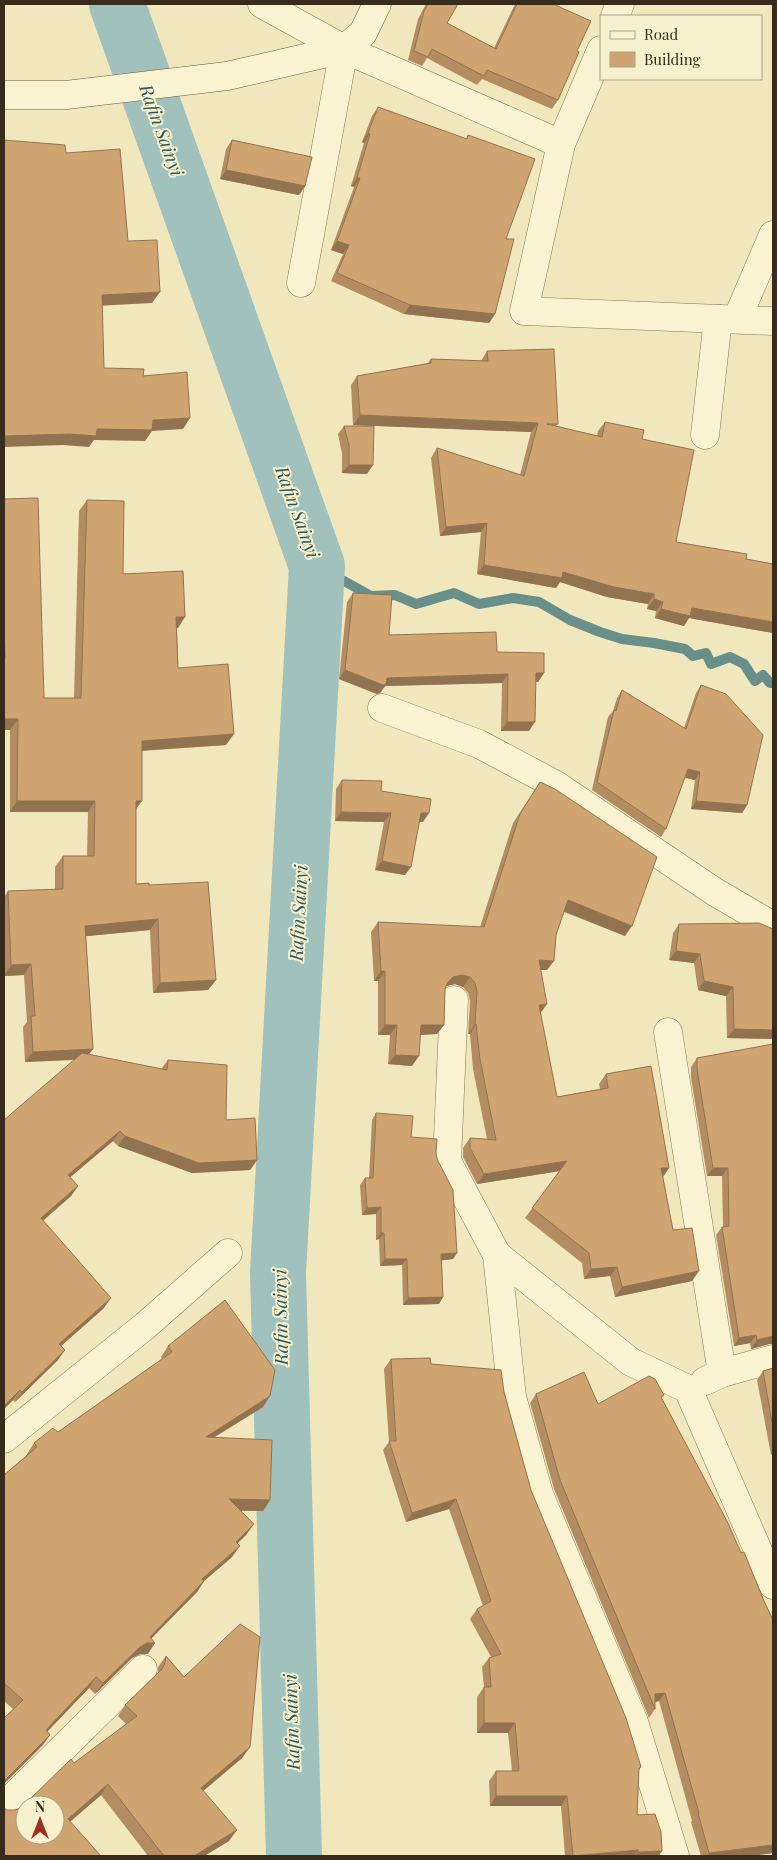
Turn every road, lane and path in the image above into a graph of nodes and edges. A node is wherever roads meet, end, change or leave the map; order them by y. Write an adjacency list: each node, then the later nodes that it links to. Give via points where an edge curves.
1 (262, 4): 3 (street)
2 (376, 4): 3 (street, via 363,33)
3 (344, 49): 5 (street, via 226,76 66,95); 6 (street); 8 (street)
4 (600, 52): 6 (street)
5 (4, 94)
6 (561, 144): 9 (street, via 524,311)
7 (773, 235): 9 (street)
8 (301, 283)
9 (728, 319): 10 (street); 11 (street)
10 (773, 321)
11 (706, 436)
12 (382, 708): 13 (street, via 479,744 556,784 715,892)
13 (773, 924)
14 (454, 1000): 17 (street, via 447,1161)
15 (668, 1032): 19 (street)
16 (228, 1253): 21 (street, via 145,1326)
17 (497, 1255): 20 (street, via 631,1362); 26 (street, via 512,1397 539,1494 634,1722)
18 (773, 1359): 19 (street)
19 (722, 1373): 20 (street)
20 (688, 1389): 22 (street)
21 (4, 1439)
22 (767, 1557): 23 (street)
23 (773, 1585)
24 (143, 1669): 25 (street)
25 (4, 1806)
26 (675, 1856)

